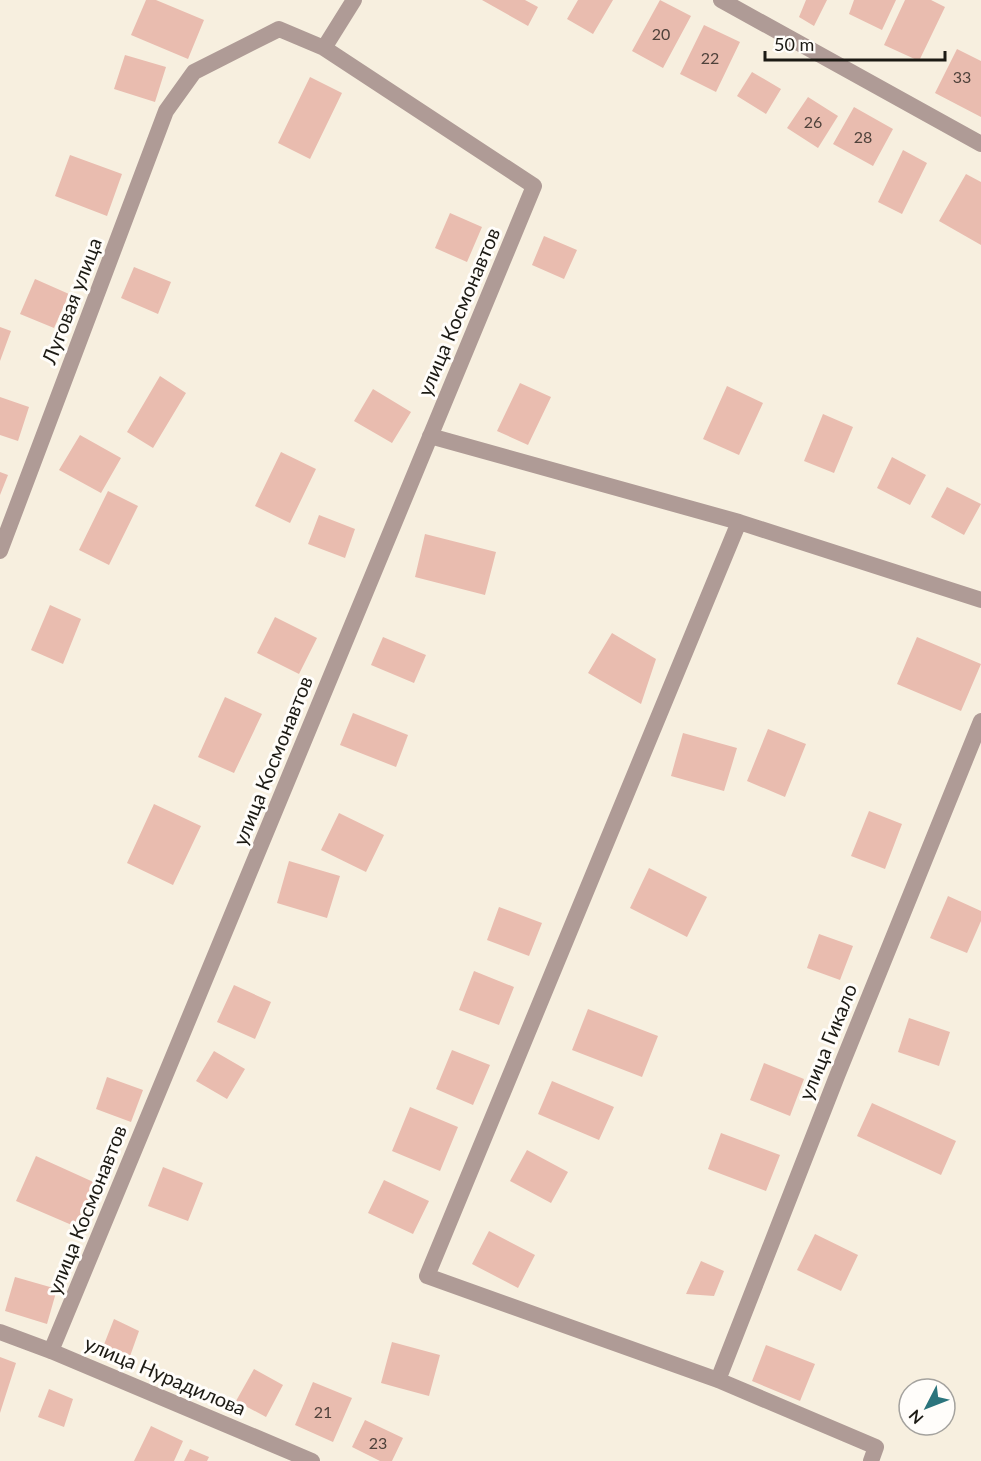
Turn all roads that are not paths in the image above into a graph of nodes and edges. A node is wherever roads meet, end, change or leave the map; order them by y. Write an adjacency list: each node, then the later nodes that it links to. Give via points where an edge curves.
1 (354, 0): 3 (street)
2 (721, 0): 4 (street)
3 (324, 48): 5 (street, улица Космонавтов, via 534,186); 7 (street, Луговая улица, via 279,29 194,72 166,111)
4 (981, 144)
5 (430, 436): 6 (street); 11 (street, улица Космонавтов)
6 (739, 522): 8 (street); 12 (street, via 427,1276)
7 (0, 551)
8 (981, 600)
9 (981, 721): 12 (street, улица Гикало)
10 (0, 1332): 11 (street, улица Нурадилова)
11 (51, 1351): 13 (street, улица Нурадилова)
12 (718, 1380): 14 (street, via 876,1447)
13 (312, 1461)
14 (872, 1461)

